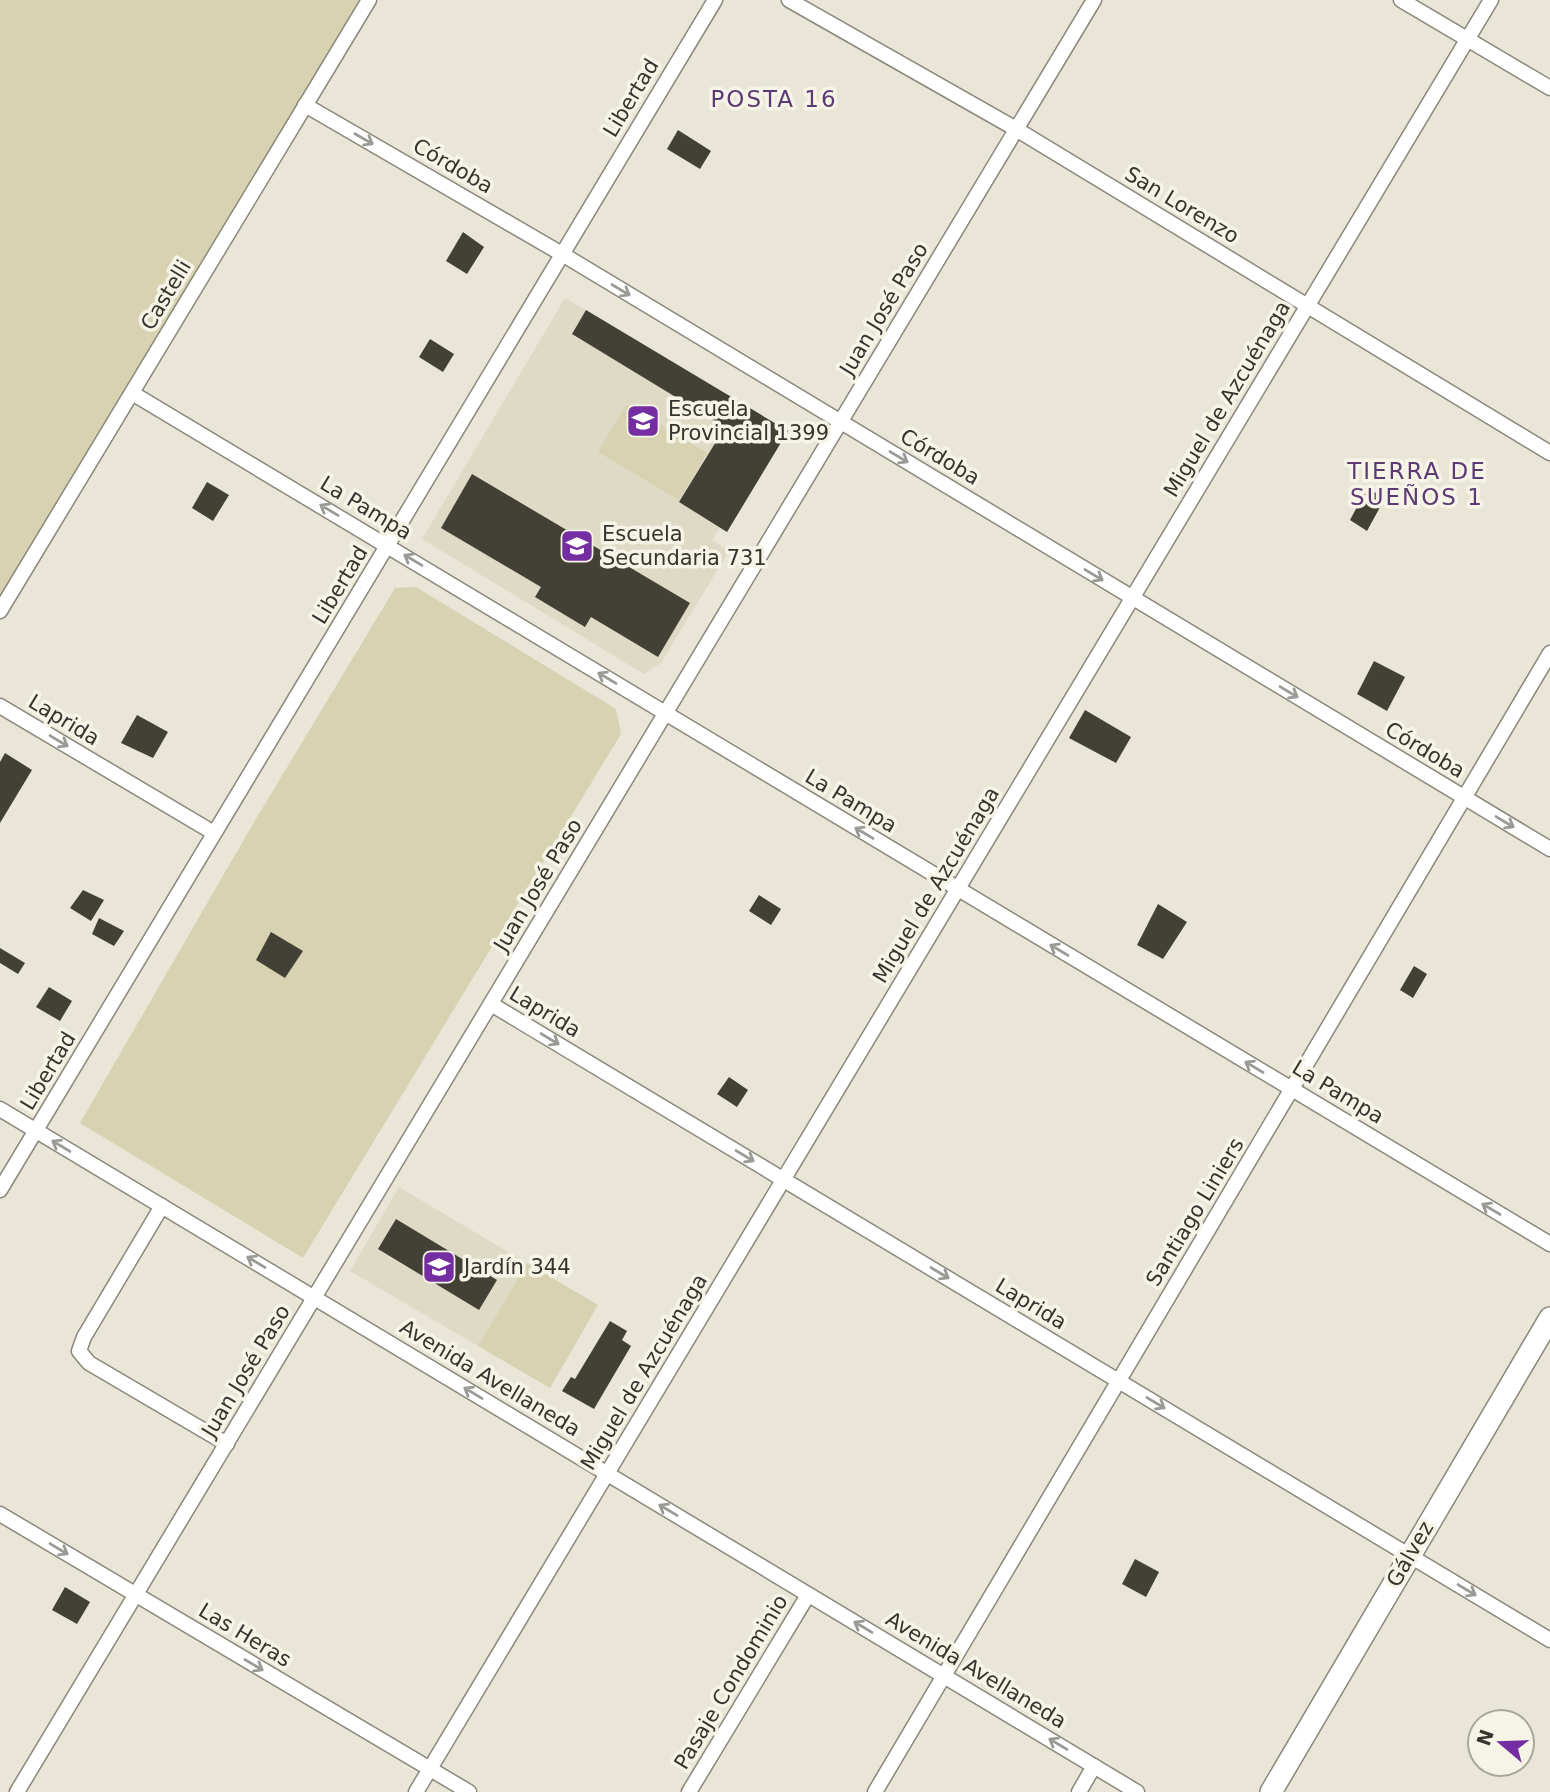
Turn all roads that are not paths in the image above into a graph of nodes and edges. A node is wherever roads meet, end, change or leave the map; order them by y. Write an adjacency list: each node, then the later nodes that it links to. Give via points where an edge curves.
1 (369, 0): 9 (street, Castelli)
2 (715, 0): 11 (street, Libertad)
3 (789, 0): 10 (street, San Lorenzo)
4 (1094, 0): 10 (street, Juan José Paso)
5 (1401, 0): 7 (street)
6 (1491, 0): 7 (street, Miguel de Azcuénaga)
7 (1467, 39): 8 (street); 12 (street, Miguel de Azcuénaga)
8 (1550, 88)
9 (305, 105): 11 (street, Córdoba, one-way to 11); 13 (street, Castelli)
10 (1016, 129): 12 (street, San Lorenzo); 14 (street, Juan José Paso)
11 (562, 254): 14 (street, Córdoba, one-way to 14); 16 (street, Libertad)
12 (1307, 306): 15 (street, San Lorenzo); 17 (street, Miguel de Azcuénaga)
13 (132, 393): 16 (street, La Pampa, one-way to 13); 18 (street, Castelli)
14 (841, 422): 17 (street, Córdoba, one-way to 17); 21 (street, Juan José Paso)
15 (1550, 453)
16 (388, 545): 21 (street, La Pampa, one-way to 16); 23 (street, Libertad)
17 (1132, 598): 22 (street, Córdoba, one-way to 22); 25 (street, Miguel de Azcuénaga)
18 (0, 611)
19 (1550, 653): 22 (street, Santiago Liniers)
20 (0, 706): 23 (street, Laprida, one-way to 23)
21 (665, 713): 25 (street, La Pampa, one-way to 21); 26 (street, Juan José Paso)
22 (1464, 797): 24 (street, Córdoba, one-way to 24); 27 (street, Santiago Liniers)
23 (214, 833): 29 (street, Libertad)
24 (1550, 849)
25 (958, 889): 27 (street, La Pampa, one-way to 25); 30 (street, Miguel de Azcuénaga)
26 (491, 1003): 30 (street, Laprida, one-way to 30); 34 (street, Juan José Paso)
27 (1292, 1089): 33 (street, La Pampa, one-way to 27); 36 (street, Santiago Liniers)
28 (0, 1109): 29 (street, Avenida Avellaneda)
29 (36, 1131): 31 (street, Libertad); 32 (street, Avenida Avellaneda, one-way to 29)
30 (784, 1179): 36 (street, Laprida, one-way to 36); 38 (street, Miguel de Azcuénaga)
31 (0, 1190)
32 (162, 1206): 34 (street, Avenida Avellaneda, one-way to 32); 37 (street, via 79,1350 89,1363)
33 (1550, 1244)
34 (315, 1297): 37 (street, Juan José Paso); 38 (street, Avenida Avellaneda, one-way to 34)
35 (1550, 1318): 40 (main road, Gálvez)
36 (1119, 1381): 40 (street, Laprida, one-way to 40); 44 (street, Santiago Liniers)
37 (227, 1444): 41 (street, Juan José Paso)
38 (607, 1474): 42 (street, Avenida Avellaneda, one-way to 38); 46 (street, Miguel de Azcuénaga)
39 (0, 1514): 41 (street, Las Heras, one-way to 41)
40 (1409, 1555): 43 (street, Laprida, one-way to 43); 54 (main road, Gálvez)
41 (136, 1594): 46 (street, Las Heras, one-way to 46); 47 (street, Juan José Paso)
42 (808, 1595): 44 (street, Avenida Avellaneda, one-way to 42); 50 (street, Pasaje Condominio)
43 (1550, 1640)
44 (944, 1676): 45 (street, Avenida Avellaneda, one-way to 44); 51 (street, Santiago Liniers)
45 (1094, 1766): 52 (street); 53 (street, Avenida Avellaneda)
46 (430, 1769): 48 (street, Miguel de Azcuénaga); 49 (street, Las Heras)
47 (17, 1792)
48 (416, 1792)
49 (469, 1792)
50 (689, 1792)
51 (875, 1792)
52 (1079, 1792)
53 (1137, 1792)
54 (1271, 1792)

